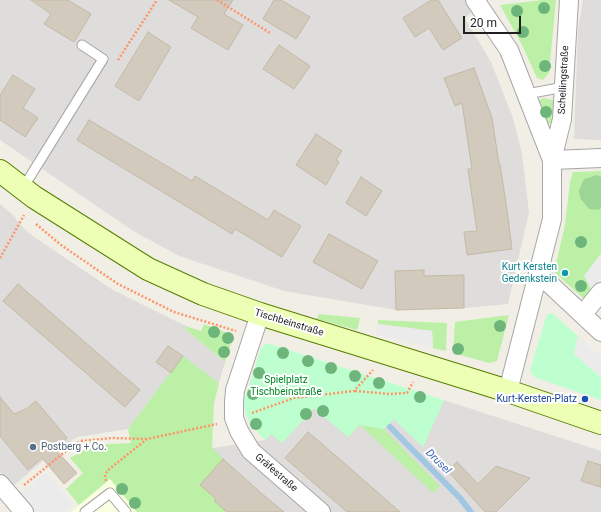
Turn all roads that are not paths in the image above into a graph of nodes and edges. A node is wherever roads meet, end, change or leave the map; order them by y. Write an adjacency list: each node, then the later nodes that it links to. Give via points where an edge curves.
1 (475, 0): 5 (street, via 509,50)
2 (569, 0): 4 (street, Schellingstraße)
3 (82, 45): 9 (lane, via 103,59)
4 (564, 87): 5 (lane); 7 (street, Schellingstraße, via 562,119)
5 (527, 94): 7 (street)
6 (601, 158): 7 (street)
7 (552, 160): 10 (street, via 552,219)
8 (0, 171): 9 (main road, Tischbeinstraße)
9 (23, 188): 12 (main road, Tischbeinstraße, via 148,269 203,294)
10 (539, 274): 13 (street); 15 (street)
11 (601, 292): 13 (street)
12 (260, 314): 15 (main road, Tischbeinstraße); 21 (street, Gräfestraße, via 235,390 234,418 251,451)
13 (583, 314): 14 (street)
14 (601, 332)
15 (508, 391): 16 (main road, Tischbeinstraße)
16 (601, 423)
17 (5, 490): 18 (street)
18 (24, 512)
19 (85, 512): 20 (lane, via 110,493)
20 (126, 512)
21 (321, 512)

